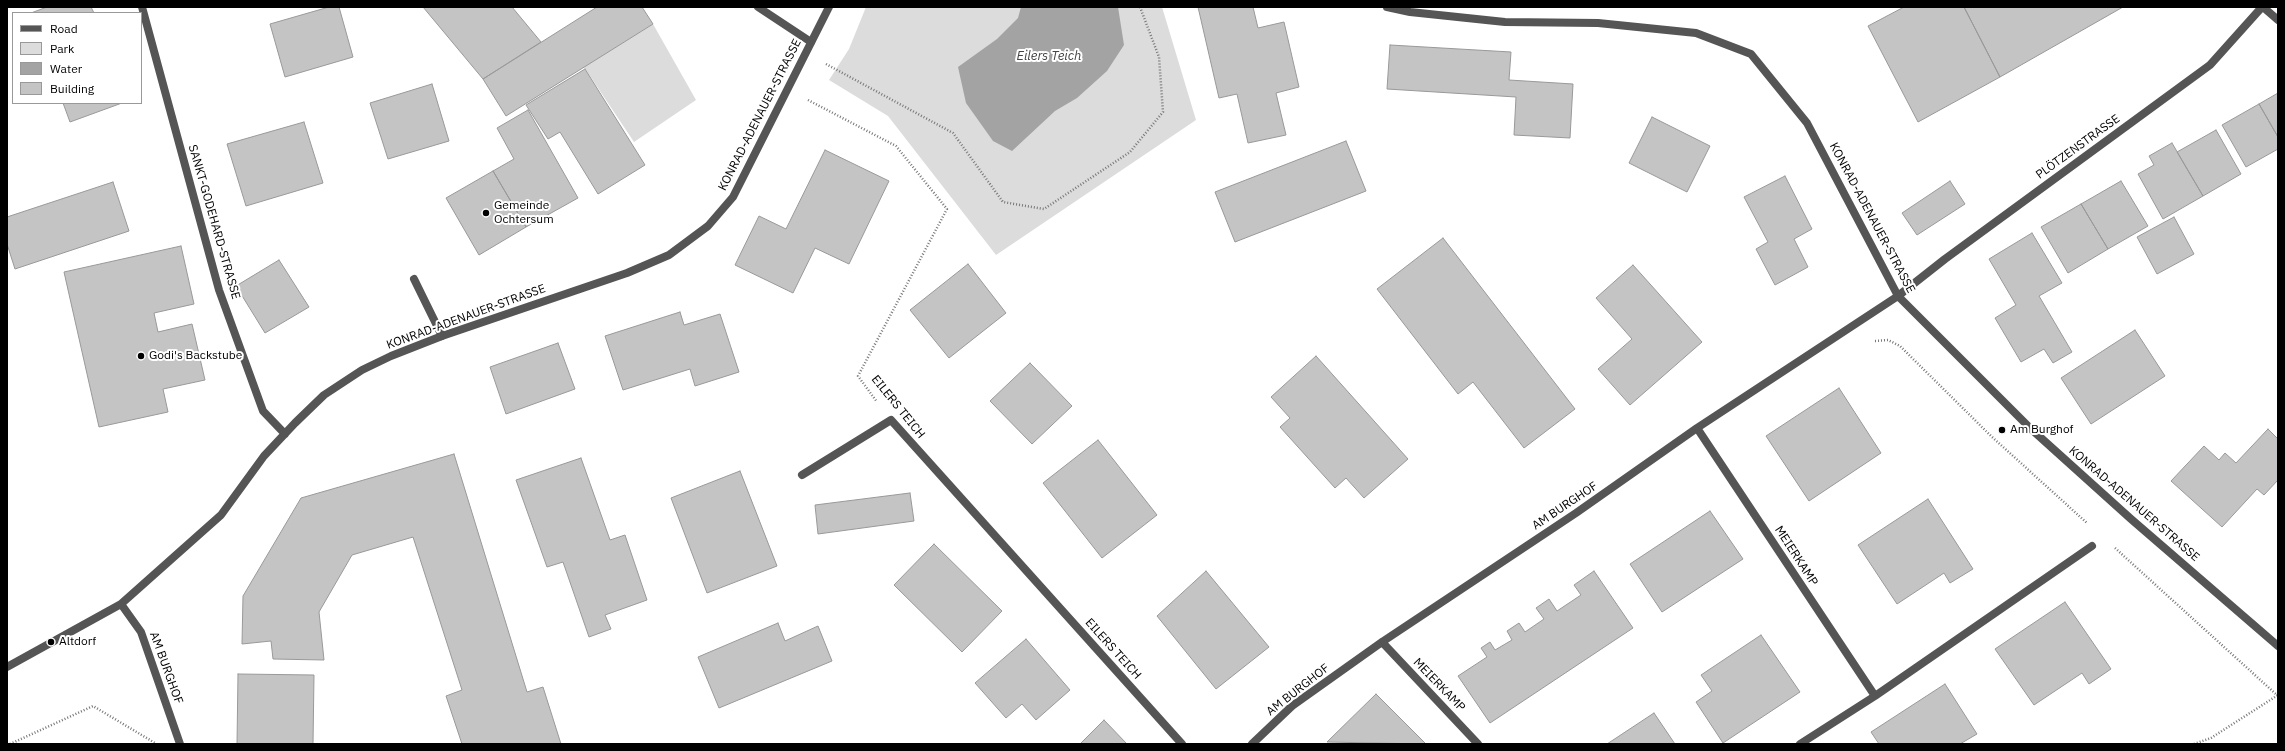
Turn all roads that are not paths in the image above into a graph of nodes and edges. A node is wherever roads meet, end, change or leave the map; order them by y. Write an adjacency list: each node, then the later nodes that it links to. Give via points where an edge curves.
1 (142, 7): 12 (street, SANKT-GODEHARD-STRASSE, via 219,290 263,411)
2 (758, 7): 7 (street)
3 (829, 7): 7 (street, KONRAD-ADENAUER-STRASSE)
4 (1387, 7): 9 (street, KONRAD-ADENAUER-STRASSE, via 1410,12 1505,22 1598,23 1696,33 1751,54 1807,123)
5 (2262, 7): 6 (street, PLÖTZENSTRASSE); 9 (street, PLÖTZENSTRASSE, via 2210,66 1951,254)
6 (2278, 20)
7 (811, 42): 10 (street, KONRAD-ADENAUER-STRASSE, via 733,197 708,226 670,255 627,273)
8 (414, 280): 10 (street)
9 (1898, 296): 11 (street, AM BURGHOF); 17 (street, KONRAD-ADENAUER-STRASSE, via 2030,428 2131,520)
10 (442, 336): 12 (street, KONRAD-ADENAUER-STRASSE, via 362,370 324,395)
11 (1697, 428): 16 (street, AM BURGHOF, via 1576,513); 19 (street, MEIERKAMP)
12 (285, 434): 15 (street, KONRAD-ADENAUER-STRASSE, via 264,456 221,515)
13 (802, 475): 21 (street, EILERS TEICH, via 891,420)
14 (2092, 546): 19 (street)
15 (121, 604): 18 (street, KONRAD-ADENAUER-STRASSE); 20 (street, AM BURGHOF, via 141,632)
16 (1382, 642): 22 (street, AM BURGHOF, via 1292,706); 23 (street, MEIERKAMP)
17 (2278, 646)
18 (7, 667)
19 (1875, 696): 24 (street)
20 (180, 744)
21 (1182, 744)
22 (1252, 744)
23 (1478, 744)
24 (1800, 744)

